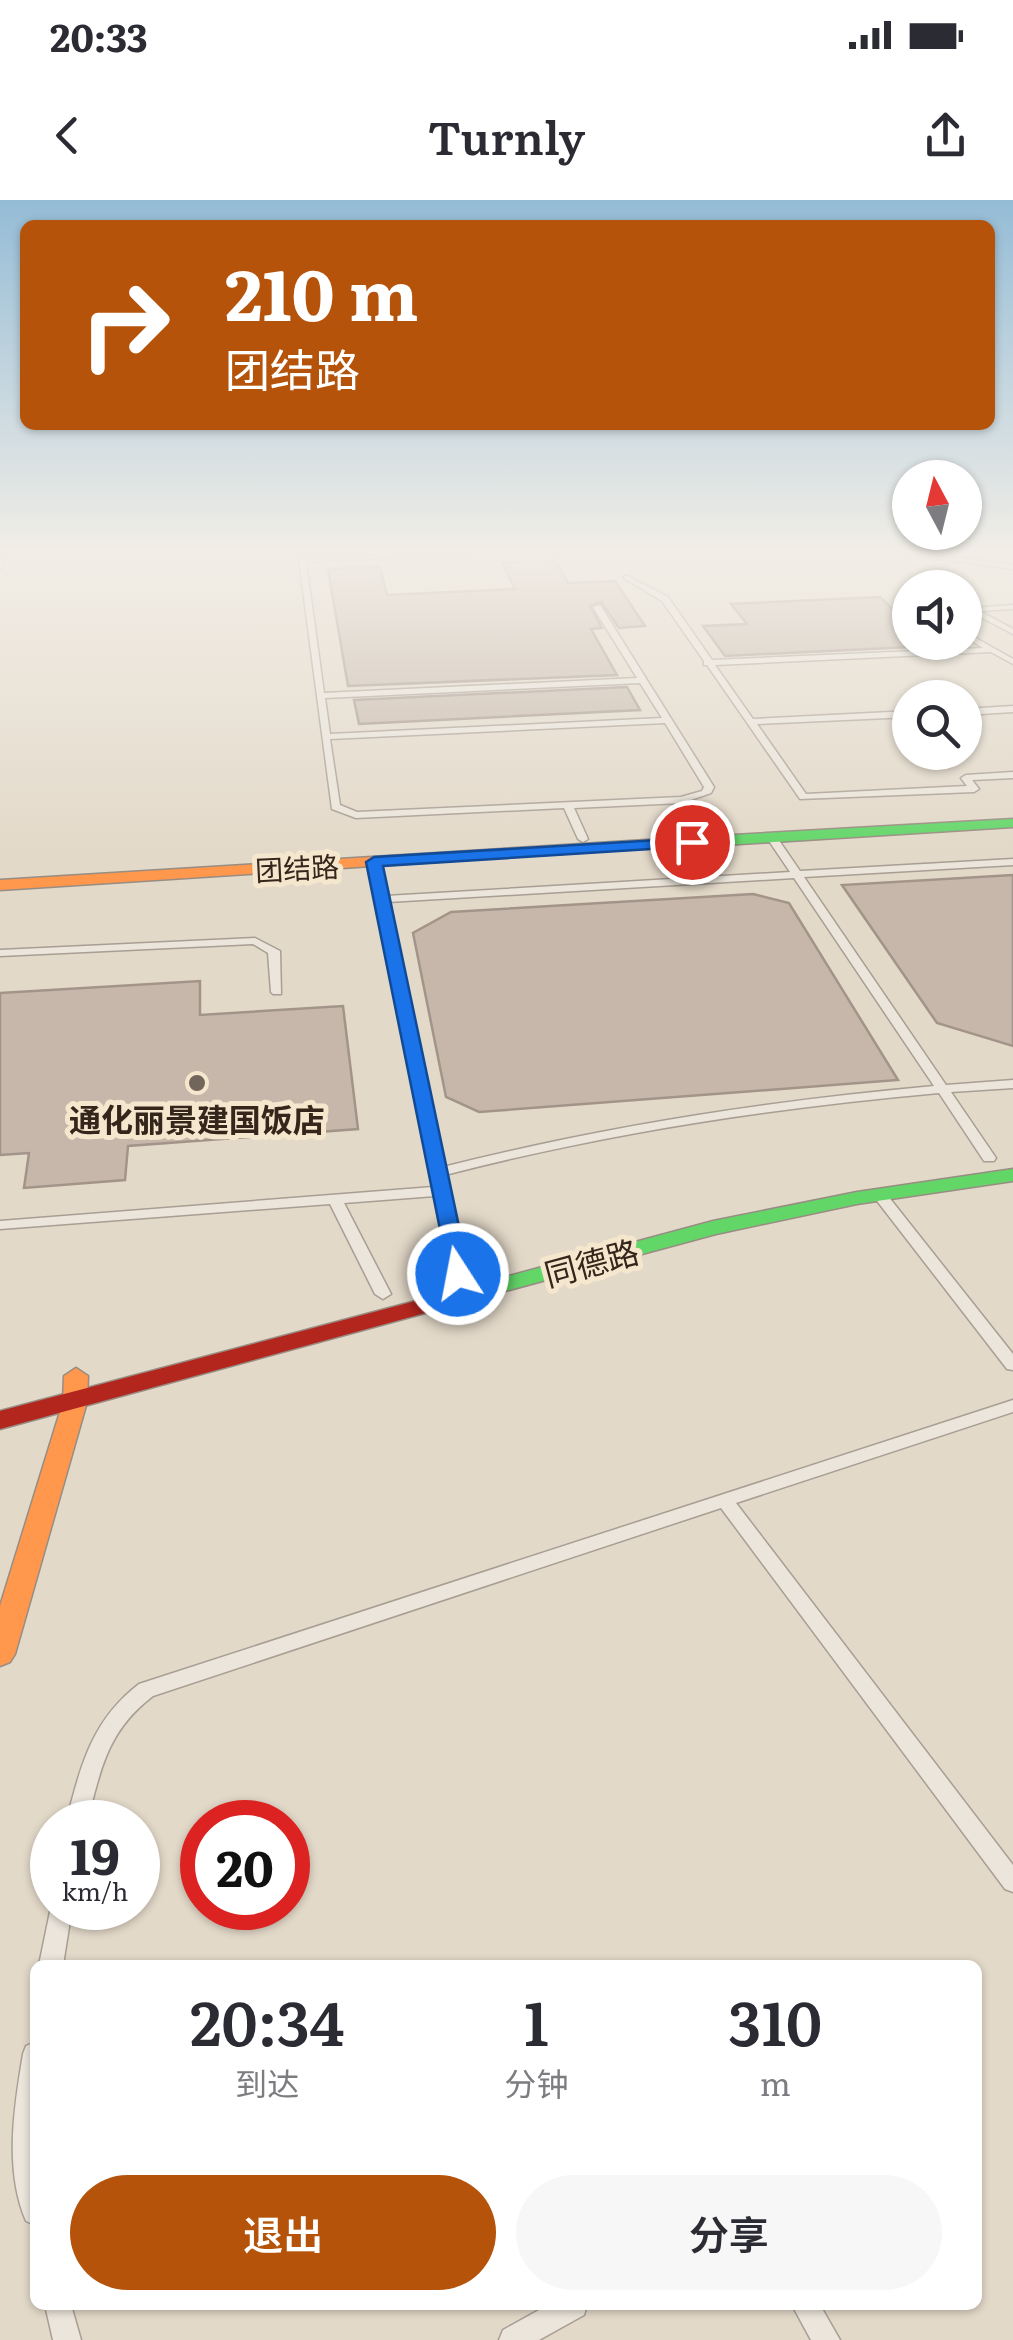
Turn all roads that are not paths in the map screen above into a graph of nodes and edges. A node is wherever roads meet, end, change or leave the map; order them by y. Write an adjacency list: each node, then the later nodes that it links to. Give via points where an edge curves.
1 (314, 653): 7 (lane)
2 (626, 653): 6 (lane)
3 (700, 653): 5 (lane)
4 (929, 653): 5 (lane)
5 (707, 663): 12 (lane)
6 (643, 680): 7 (lane); 11 (lane)
7 (320, 696): 13 (lane)
8 (1013, 709): 9 (lane)
9 (982, 711)
10 (892, 715): 12 (lane)
11 (668, 720): 13 (lane); 15 (lane, via 709,787 706,794)
12 (750, 722): 14 (lane, via 803,797 974,789 966,778)
13 (326, 738): 15 (lane, via 335,807 348,814)
14 (1013, 775)
15 (568, 806): 18 (lane)
16 (1013, 813): 18 (main road, 团结路)
17 (1013, 823): 19 (main road, 团结路)
18 (582, 838): 22 (main road, 团结路)
19 (772, 838): 20 (main road, 团结路); 23 (lane)
20 (374, 862): 24 (main road, 团结路); 25 (lane)
21 (1013, 862): 23 (lane)
22 (0, 874)
23 (797, 875): 25 (lane); 29 (lane)
24 (0, 884)
25 (382, 899): 31 (lane)
26 (0, 953): 27 (lane, via 255,940 274,951)
27 (277, 992)
28 (1013, 1084): 29 (lane)
29 (942, 1088): 30 (lane); 31 (lane, via 649,1125)
30 (1001, 1156): 37 (main road, 同德路, via 770,1193)
31 (437, 1173): 33 (lane)
32 (1013, 1175): 34 (main road, 同德路)
33 (441, 1191): 35 (lane); 37 (lane)
34 (879, 1194): 39 (lane); 42 (main road, 同德路, via 677,1237)
35 (335, 1199): 36 (lane); 38 (lane)
36 (0, 1226)
37 (458, 1274): 38 (main road, 同德路)
38 (384, 1294): 40 (main road, 同德路)
39 (1013, 1364)
40 (76, 1376): 41 (main road, 同德路); 42 (main road)
41 (48, 1383)
42 (75, 1402): 44 (main road, 同德路); 46 (main road)
43 (1013, 1406): 45 (lane)
44 (0, 1420)
45 (724, 1500): 47 (lane, via 146,1690 104,1731); 48 (lane)
46 (0, 1654)
47 (84, 1800)
48 (1013, 1882)
49 (57, 1930): 50 (lane)
50 (52, 1960)
51 (30, 2089): 52 (lane, via 24,2130)
52 (30, 2191)
53 (59, 2310): 56 (lane)
54 (565, 2310): 57 (lane)
55 (807, 2310): 58 (lane)
56 (67, 2340)
57 (513, 2340)
58 (826, 2340)

